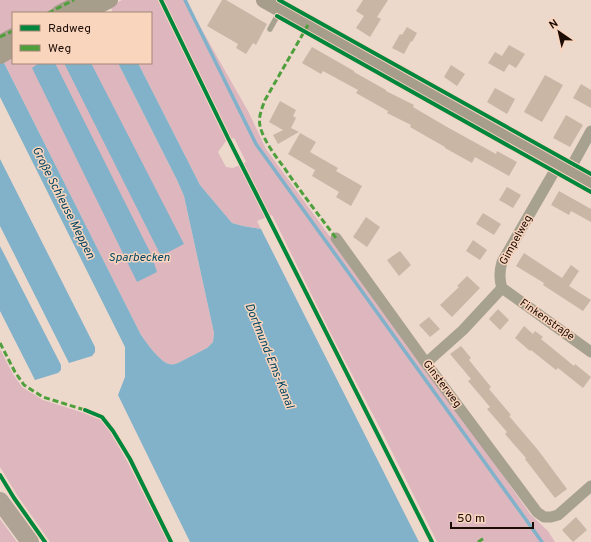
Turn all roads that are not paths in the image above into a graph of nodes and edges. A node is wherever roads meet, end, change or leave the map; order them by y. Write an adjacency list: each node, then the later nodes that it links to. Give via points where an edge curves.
1 (109, 0): 4 (street)
2 (264, 0): 3 (street)
3 (283, 5): 6 (lane); 8 (street)
4 (84, 7): 5 (street)
5 (63, 12)
6 (270, 29)
7 (591, 131): 8 (street, Gimpelweg)
8 (564, 168): 9 (street); 11 (street, Gimpelweg, via 502,262 499,280)
9 (591, 183)
10 (336, 238): 13 (street, Ginsterweg)
11 (502, 288): 12 (street, Finkenstraße); 13 (street, via 463,330)
12 (591, 352)
13 (426, 363): 14 (street, Ginsterweg, via 537,512 547,517 558,515)
14 (591, 486)
15 (2, 504): 16 (main road)
16 (30, 542)

